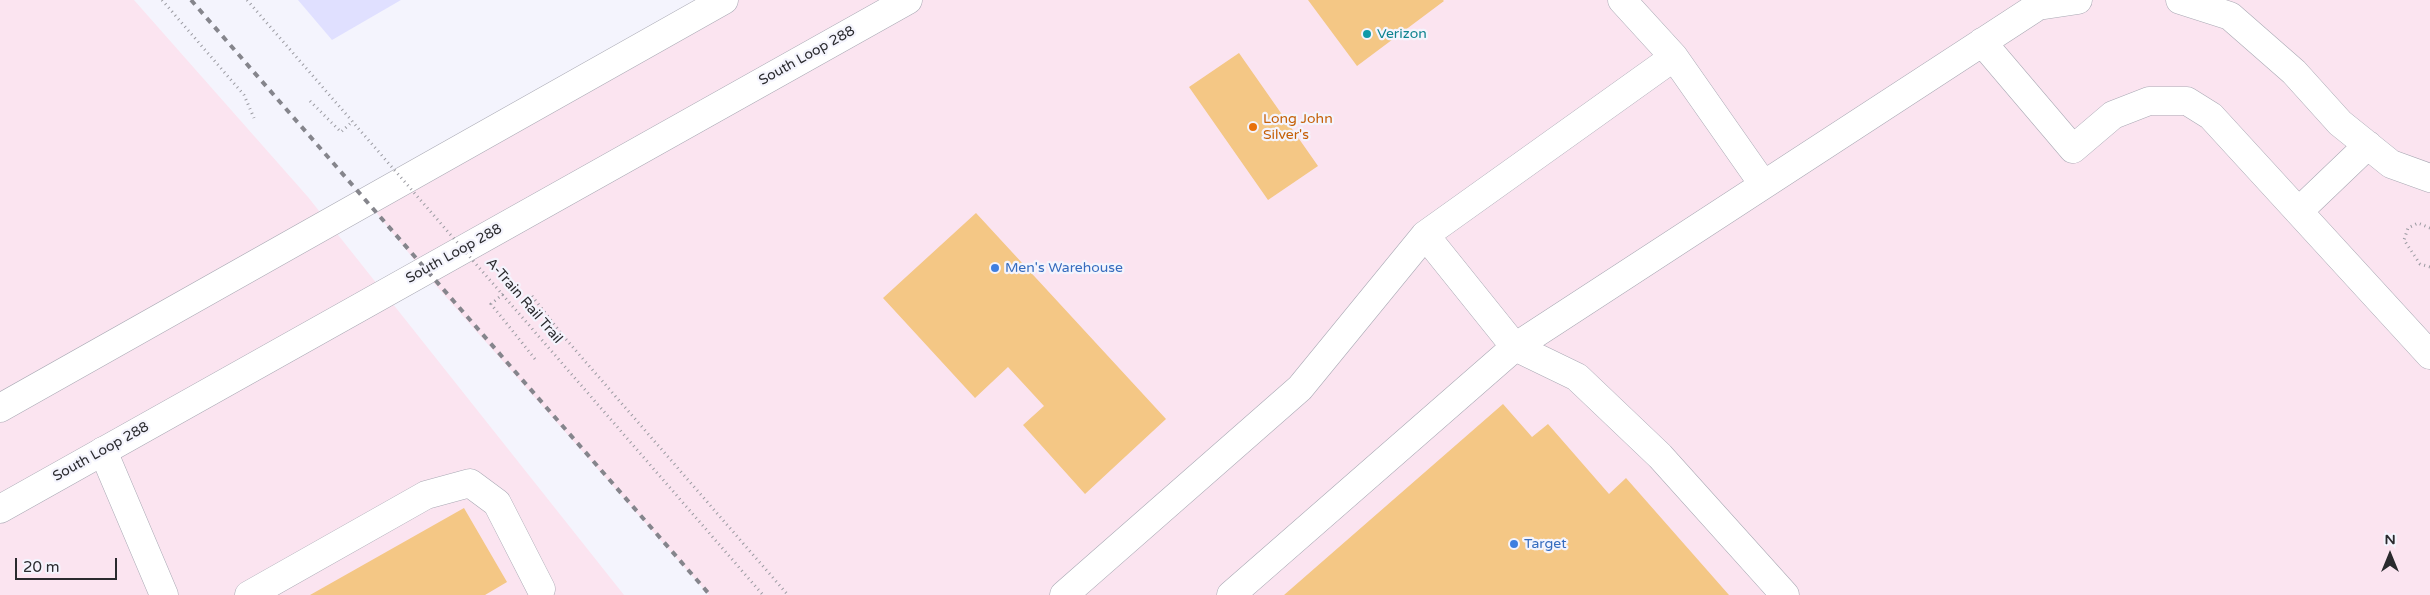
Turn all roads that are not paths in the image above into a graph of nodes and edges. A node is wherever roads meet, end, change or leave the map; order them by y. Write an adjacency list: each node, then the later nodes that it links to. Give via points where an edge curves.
1 (724, 0): 16 (main road)
2 (908, 0): 17 (main road, South Loop 288)
3 (1622, 0): 8 (main road)
4 (1648, 0): 8 (main road)
5 (2078, 0): 7 (main road, via 2038,6)
6 (2180, 0): 9 (main road, via 2230,16 2294,72 2340,123)
7 (1982, 42): 11 (main road); 12 (main road, via 2073,149 2113,115 2149,100 2187,100 2211,116)
8 (1674, 57): 11 (main road); 13 (main road)
9 (2368, 145): 10 (main road, via 2391,164); 12 (main road)
10 (2430, 178)
11 (1763, 184): 14 (main road)
12 (2298, 211): 15 (main road)
13 (1425, 235): 14 (main road); 22 (main road, via 1300,388)
14 (1515, 347): 23 (main road); 24 (main road, via 1577,377 1660,456)
15 (2430, 355)
16 (0, 408)
17 (103, 451): 18 (main road, South Loop 288); 20 (main road)
18 (0, 508)
19 (539, 593): 21 (main road, via 497,503 470,483 426,495)
20 (164, 595)
21 (249, 595)
22 (1064, 595)
23 (1231, 595)
24 (1784, 595)

